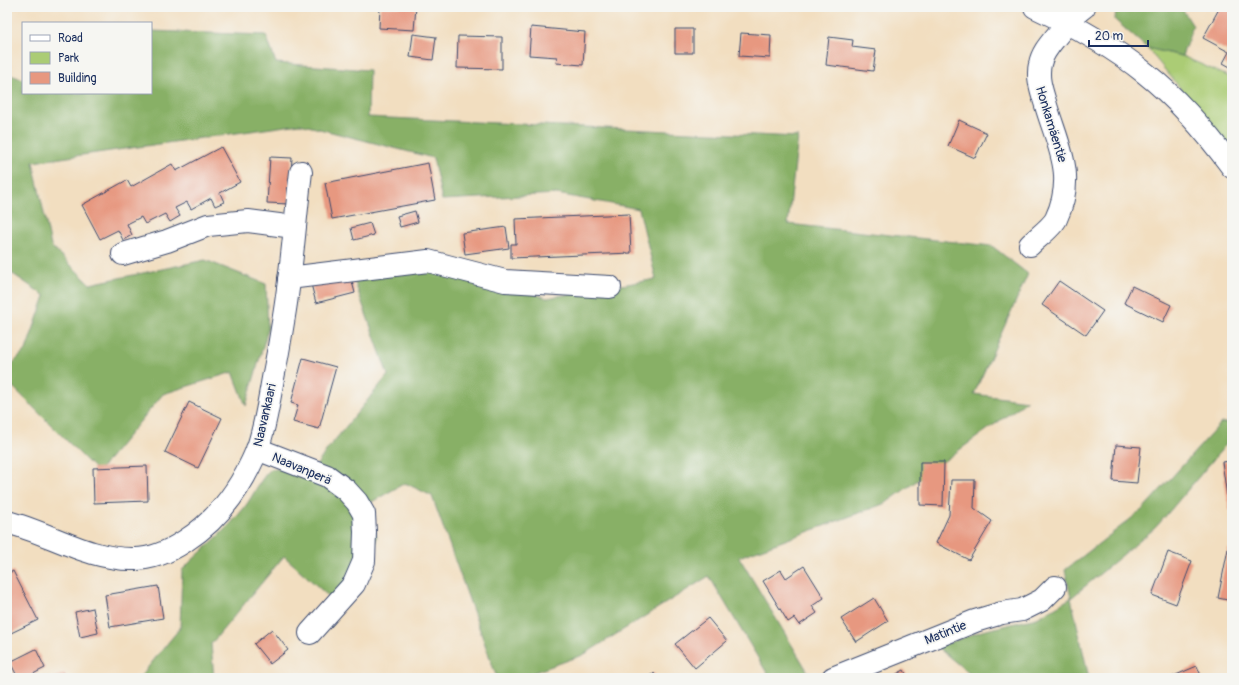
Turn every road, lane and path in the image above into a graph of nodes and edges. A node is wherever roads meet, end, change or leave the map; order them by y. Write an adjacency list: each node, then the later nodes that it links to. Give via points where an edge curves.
1 (1035, 7): 3 (street)
2 (1084, 7): 3 (street, Honkamäentie)
3 (1068, 23): 4 (street, via 1145,73 1203,129); 7 (street, Honkamäentie, via 1048,47 1040,62 1038,79 1058,140 1065,170 1066,192 1056,221)
4 (1232, 167)
5 (301, 172): 6 (street, Naavankaari)
6 (294, 228): 8 (street, via 248,221 208,225); 9 (street, Naavankaari)
7 (1030, 245)
8 (123, 254)
9 (289, 278): 10 (street, via 428,261 505,281); 11 (street, Naavankaari, via 265,423)
10 (610, 287)
11 (257, 449): 12 (street, Naavankaari, via 235,491 217,515 198,533 153,557 135,559 96,554); 14 (street, Naavanperä, via 327,476 346,490 364,514 364,561 354,584)
12 (7, 522)
13 (1055, 587): 15 (street, Matintie, via 1042,600 1022,610 975,621)
14 (310, 633)
15 (833, 678)

